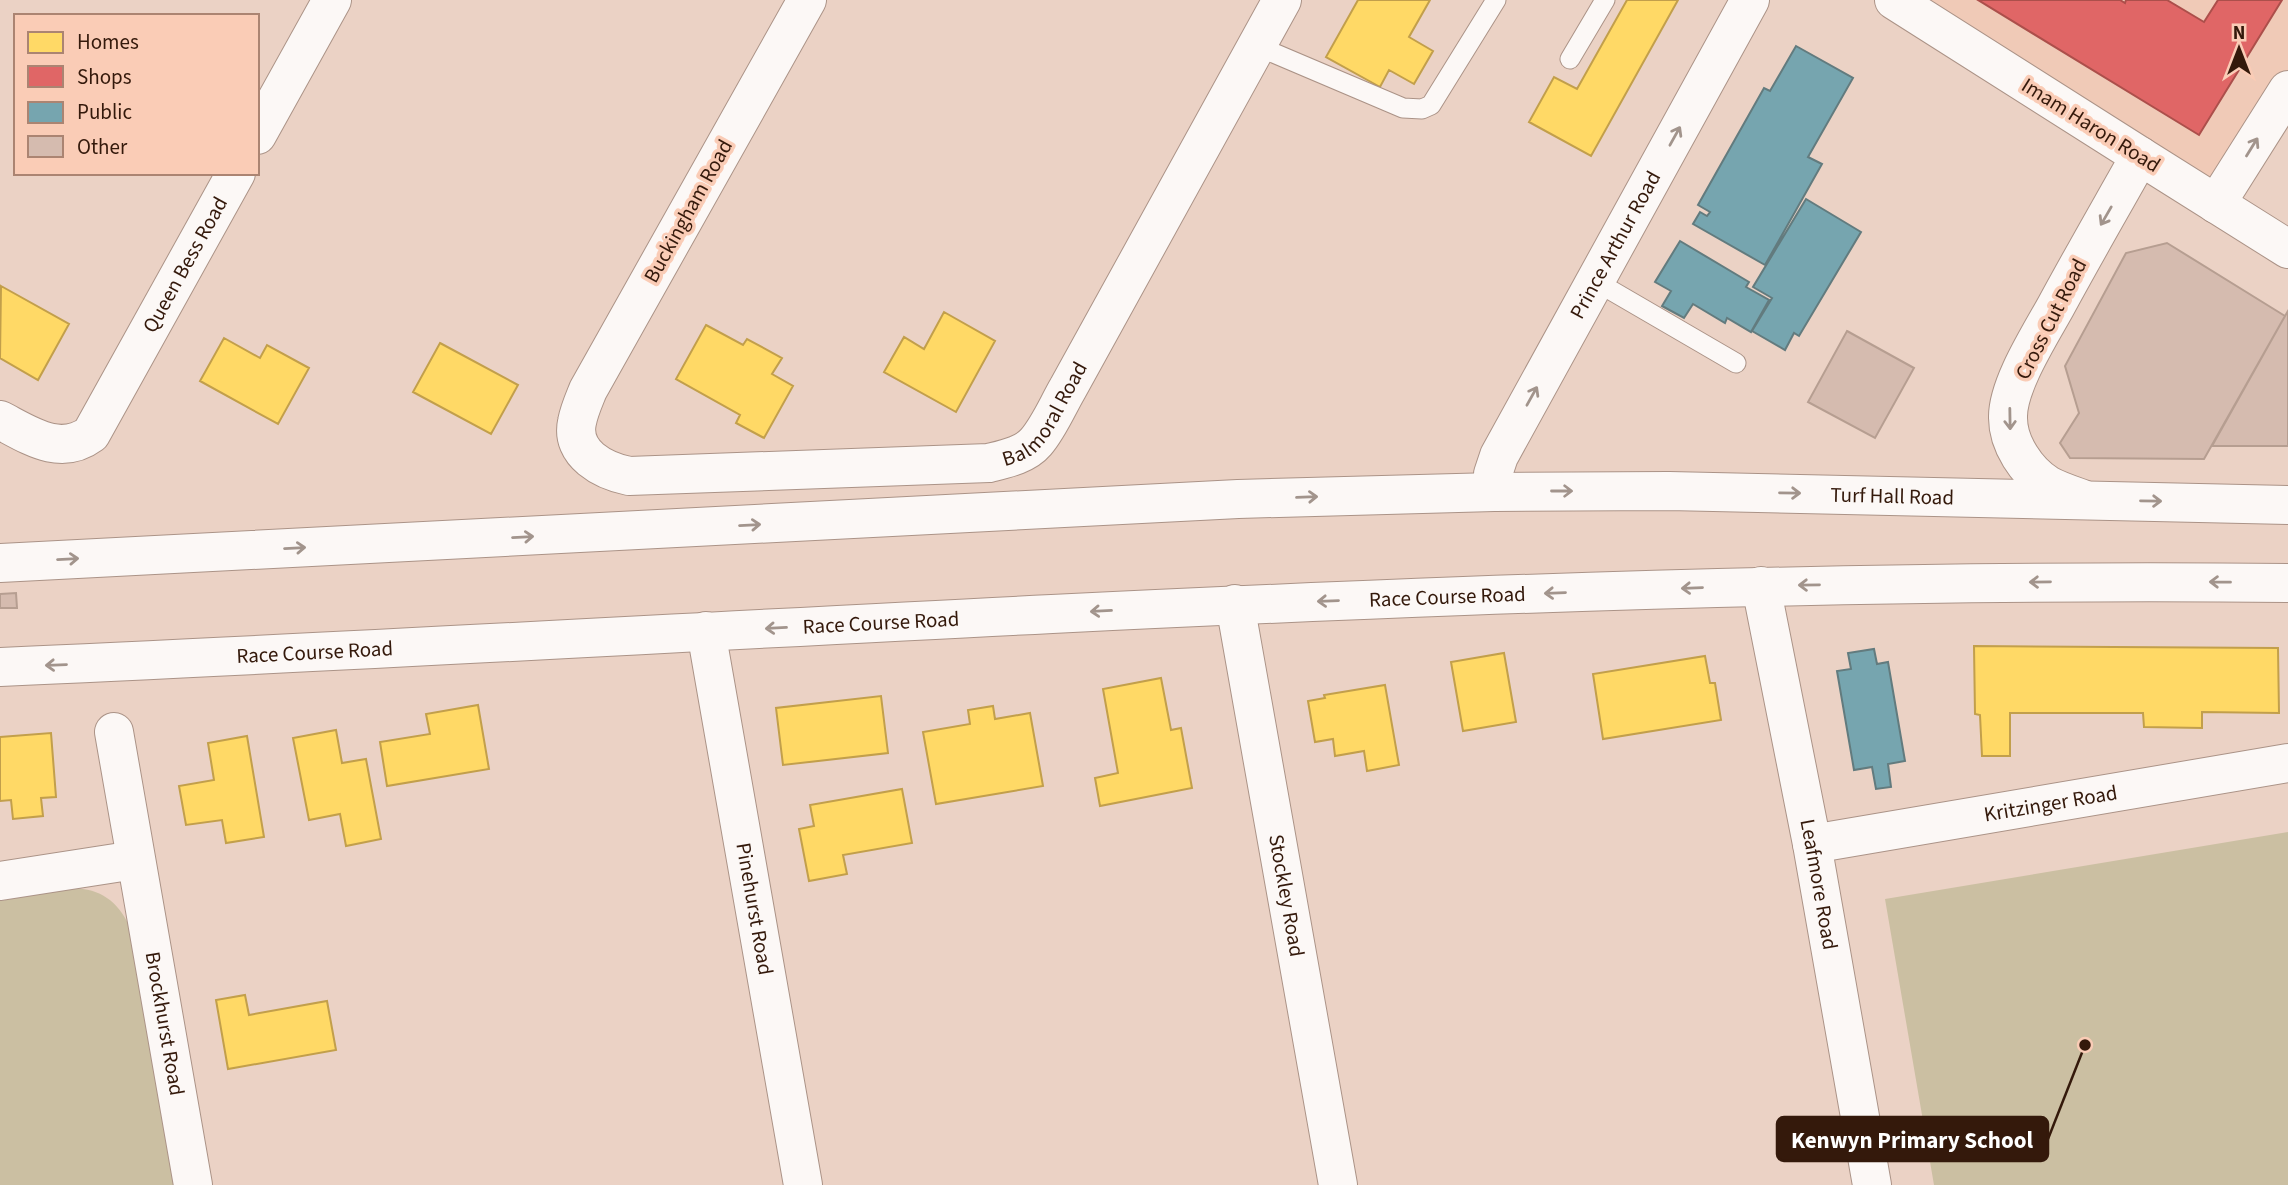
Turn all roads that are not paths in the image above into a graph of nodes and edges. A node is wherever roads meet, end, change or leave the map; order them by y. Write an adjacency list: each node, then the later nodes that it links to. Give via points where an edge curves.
1 (332, 0): 11 (street)
2 (807, 0): 19 (street, Buckingham Road, via 588,390)
3 (1282, 0): 8 (street, Balmoral Road)
4 (1496, 0): 8 (lane, via 1431,105 1422,109 1404,108)
5 (1605, 0): 9 (lane)
6 (1750, 0): 16 (street, Prince Arthur Road, one-way to 6)
7 (1894, 0): 12 (street, Imam Haron Road)
8 (1257, 46): 19 (street, Balmoral Road, via 1068,388 1027,449 989,463 629,476 601,468 582,451)
9 (1570, 59)
10 (2288, 90): 14 (street, one-way to 10)
11 (259, 131)
12 (2140, 156): 14 (street, Imam Haron Road); 21 (street, Cross Cut Road, one-way to 21, via 2026,360 2007,417 2017,452 2030,470 2048,485)
13 (235, 175): 18 (street, Queen Bess Road, via 91,434 82,441 41,442)
14 (2216, 204): 15 (street, Imam Haron Road)
15 (2288, 249)
16 (1595, 281): 17 (lane); 20 (street, Prince Arthur Road, one-way to 16, via 1499,456)
17 (1736, 362)
18 (0, 420)
19 (576, 425)
20 (1494, 492): 21 (street, Turf Hall Road, one-way to 21); 23 (street, one-way to 20, via 1238,499)
21 (2083, 499): 22 (street, Turf Hall Road, one-way to 22)
22 (2288, 505)
23 (0, 563)
24 (2288, 583): 25 (street, one-way to 25)
25 (1760, 586): 26 (street, Race Course Road, one-way to 26); 31 (street, Leafmore Road)
26 (1235, 604): 27 (street, Race Course Road, one-way to 27); 36 (street, Stockley Road)
27 (706, 631): 28 (street, Race Course Road, one-way to 28); 35 (street, Pinehurst Road)
28 (0, 667)
29 (114, 732): 32 (street, Brockhurst Road)
30 (2288, 763): 31 (street, Kritzinger Road)
31 (1812, 844): 37 (street, Leafmore Road)
32 (135, 860): 33 (street); 34 (street, Brockhurst Road)
33 (0, 881)
34 (193, 1185)
35 (803, 1185)
36 (1338, 1185)
37 (1872, 1185)

